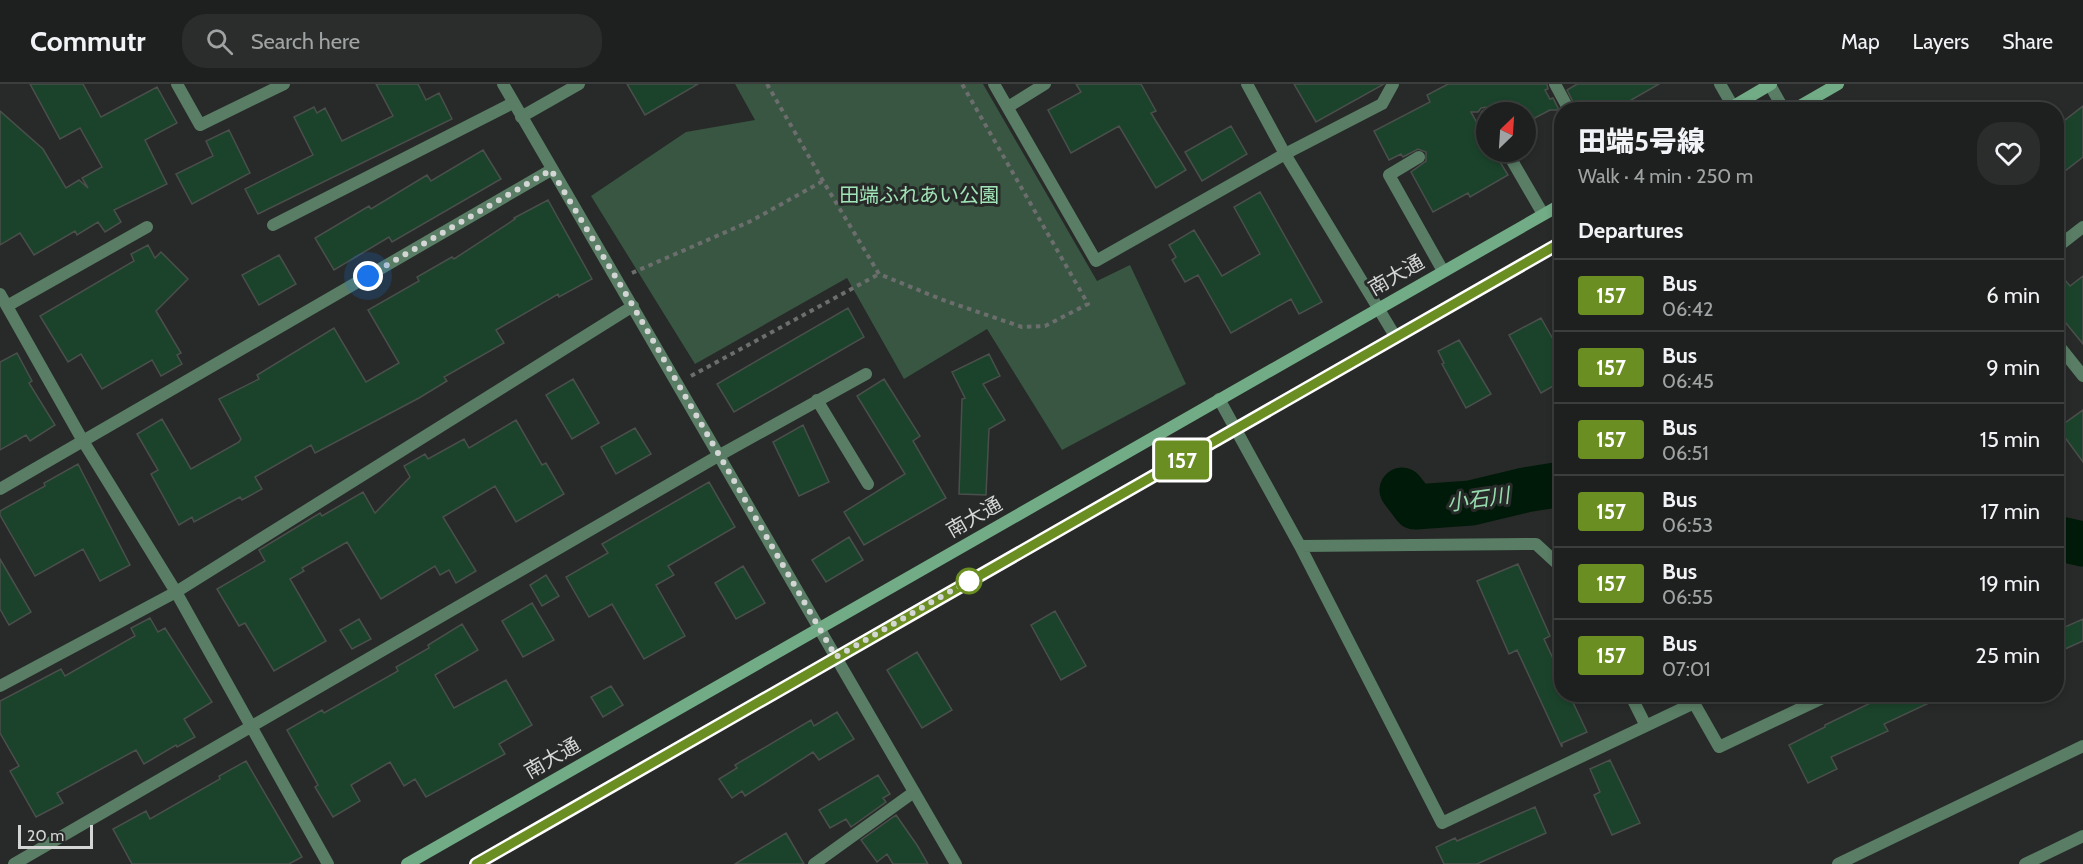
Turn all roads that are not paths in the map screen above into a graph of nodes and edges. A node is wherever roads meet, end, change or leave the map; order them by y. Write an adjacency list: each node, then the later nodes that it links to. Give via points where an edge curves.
1 (177, 84): 2 (street, via 200,125)
2 (284, 84)
3 (503, 84): 18 (street)
4 (579, 84): 20 (street)
5 (994, 84): 19 (street)
6 (1045, 84): 19 (street)
7 (1246, 84): 21 (street)
8 (1393, 84): 21 (street, via 1382,104)
9 (1555, 84): 13 (street)
10 (1720, 84): 14 (street)
11 (1771, 84): 15 (street); 16 (street)
12 (1838, 84): 17 (street)
13 (1565, 102)
14 (1729, 102)
15 (1742, 102)
16 (1780, 102)
17 (1807, 102)
18 (513, 103): 20 (street); 27 (street)
19 (1008, 106): 21 (street, via 1096,261)
20 (521, 117): 24 (street)
21 (1286, 154): 35 (street)
22 (1419, 157): 32 (street, via 1389,175)
23 (1513, 162): 26 (street)
24 (551, 170): 34 (street); 44 (street)
25 (1554, 208): 26 (street, 南大通)
26 (1543, 214): 32 (street, 南大通)
27 (273, 225)
28 (147, 227): 36 (street)
29 (2083, 227): 30 (street)
30 (2064, 242)
31 (1554, 247): 37 (street)
32 (1443, 271): 35 (street, 南大通)
33 (0, 294): 36 (street)
34 (633, 306): 45 (street); 50 (street)
35 (1379, 307): 37 (street); 41 (street, 南大通)
36 (3, 308): 44 (street)
37 (1395, 336): 43 (street)
38 (2064, 352): 40 (street)
39 (866, 374): 42 (street)
40 (2083, 376)
41 (1219, 399): 43 (street); 51 (street, 南大通)
42 (817, 400): 45 (street); 46 (street)
43 (1236, 430): 48 (street); 52 (street)
44 (83, 441): 47 (street); 50 (street)
45 (718, 456): 51 (street); 57 (street)
46 (868, 484)
47 (0, 489)
48 (1300, 546): 49 (street, via 1536,544); 56 (street, via 1442,823)
49 (1554, 561)
50 (176, 591): 53 (street); 57 (street)
51 (819, 628): 52 (street); 63 (street, 南大通)
52 (836, 657): 59 (street); 64 (street)
53 (0, 686)
54 (1634, 702): 56 (street)
55 (1807, 702): 56 (street, via 1719,747 1694,703)
56 (1646, 726)
57 (250, 727): 61 (street); 62 (street)
58 (2083, 746): 67 (street)
59 (915, 792): 65 (street); 66 (street)
60 (2083, 836): 68 (street)
61 (14, 864)
62 (328, 864)
63 (406, 864)
64 (476, 864)
65 (813, 864)
66 (956, 864)
67 (1838, 864)
68 (2025, 864)

